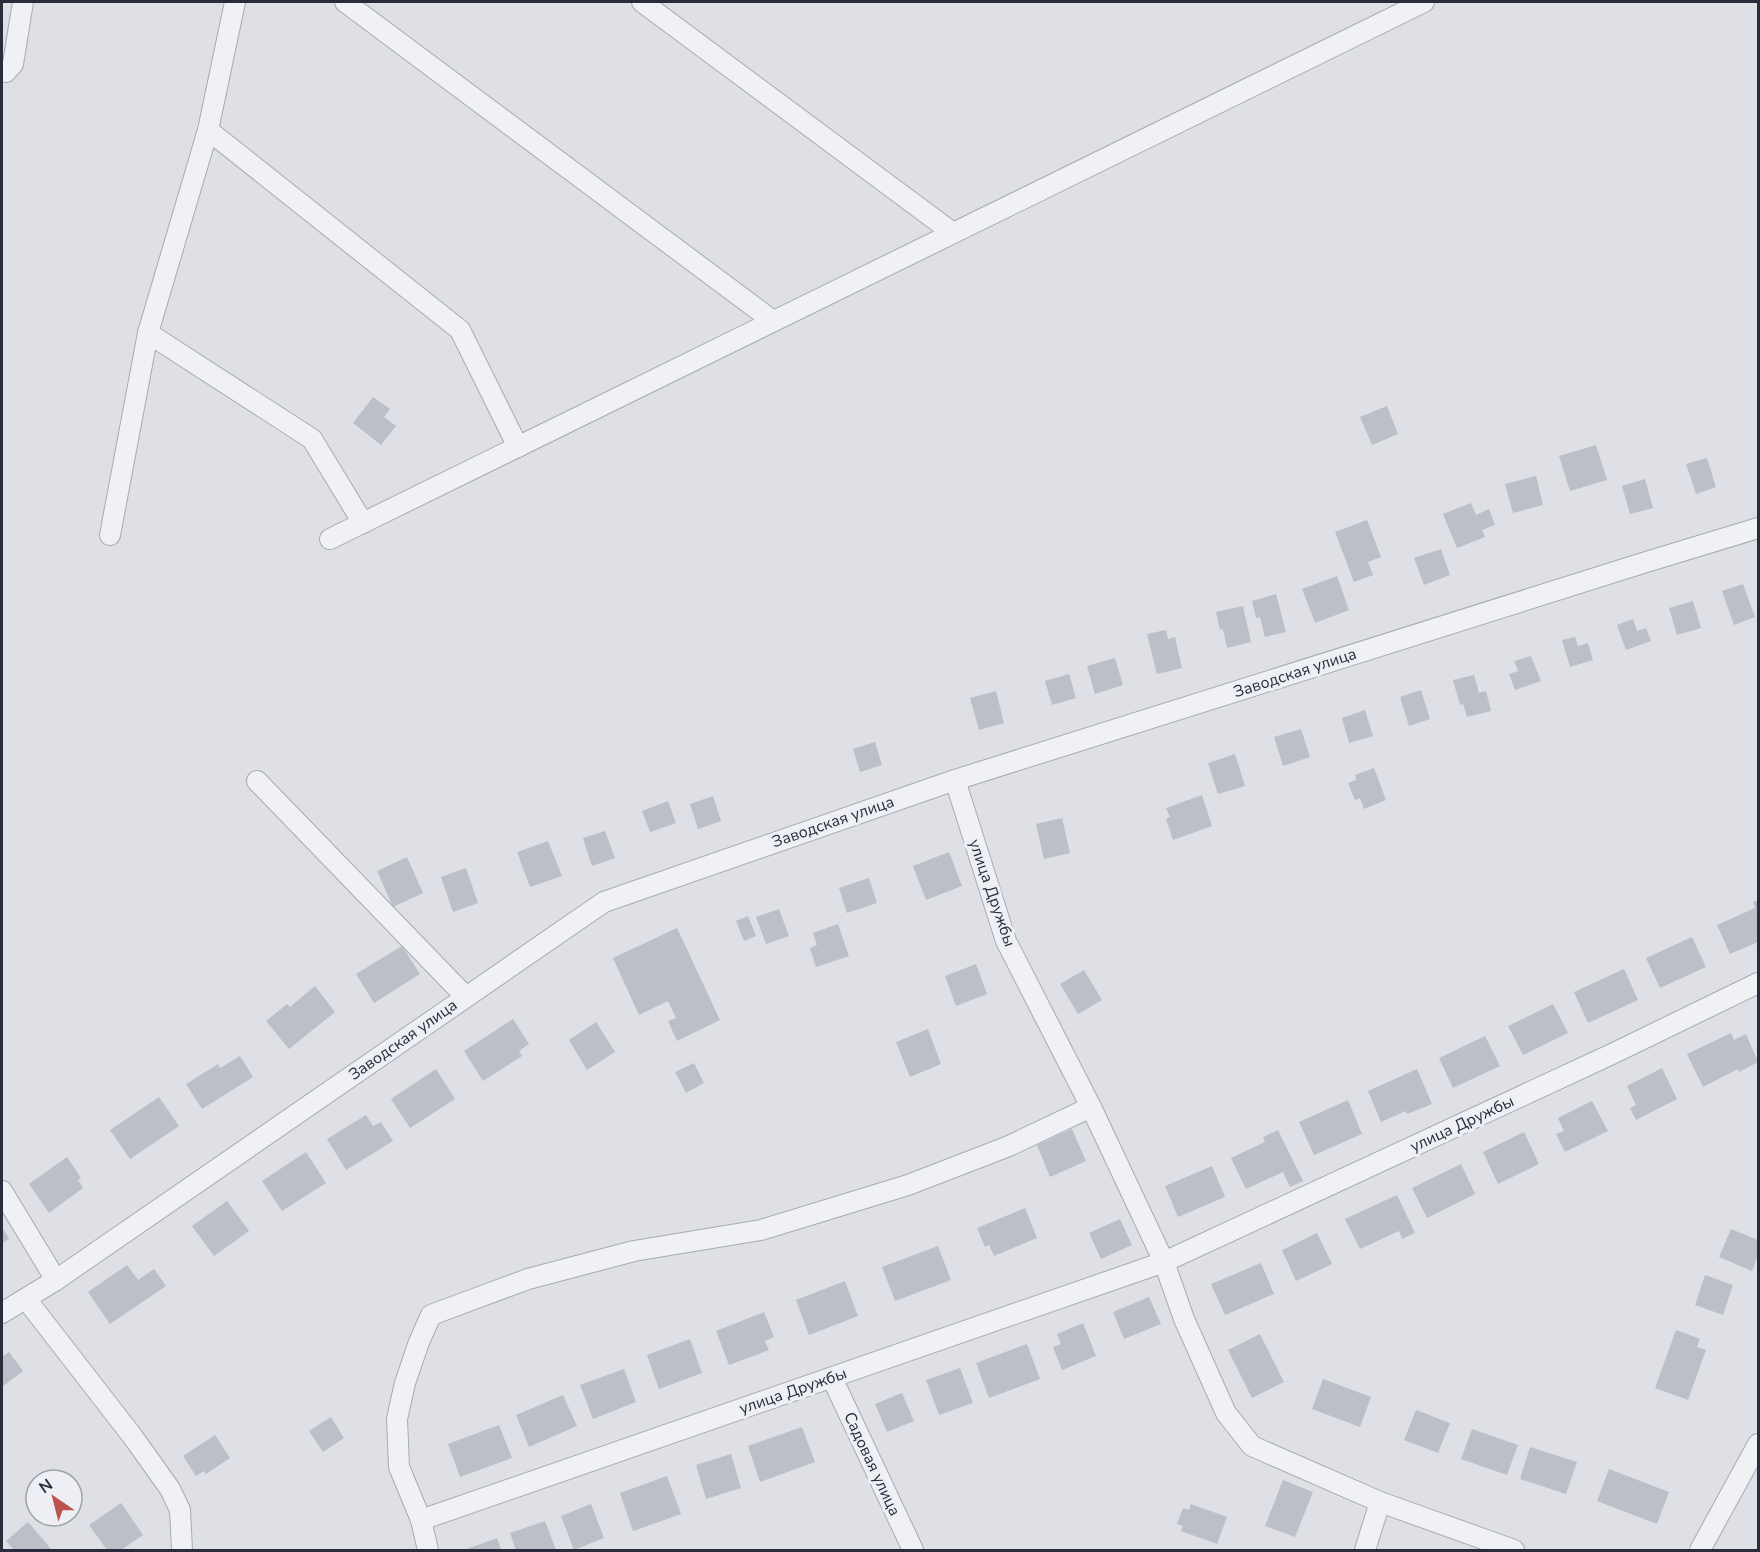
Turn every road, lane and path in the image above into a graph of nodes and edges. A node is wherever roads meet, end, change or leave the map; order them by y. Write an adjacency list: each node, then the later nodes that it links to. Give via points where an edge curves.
1 (23, 2): 6 (street, via 13,64 6,72)
2 (234, 2): 7 (street)
3 (345, 2): 9 (street)
4 (642, 2): 8 (street)
5 (1424, 2): 8 (street)
6 (2, 70)
7 (208, 130): 10 (street); 11 (street, via 460,330)
8 (952, 233): 9 (street)
9 (773, 321): 11 (street)
10 (148, 333): 12 (street, via 312,439); 14 (street)
11 (518, 447): 12 (street)
12 (363, 523): 15 (street)
13 (1758, 528): 16 (street, Заводская улица)
14 (110, 535)
15 (330, 539)
16 (955, 780): 19 (street, Заводская улица, via 604,902); 20 (street, улица Дружбы, via 1006,941)
17 (257, 781): 19 (street)
18 (1758, 983): 22 (street, улица Дружбы)
19 (466, 997): 23 (street, Заводская улица)
20 (1091, 1107): 22 (street, улица Дружбы); 29 (street, via 1009,1146 908,1185 760,1230 634,1251 528,1279 431,1315 405,1383 397,1419 399,1467)
21 (2, 1191): 23 (street)
22 (1164, 1262): 26 (street, улица Дружбы); 28 (street, улица Дружбы, via 1184,1319 1226,1413 1252,1446)
23 (56, 1280): 24 (street, Заводская улица)
24 (26, 1299): 25 (street, Заводская улица); 30 (street, via 170,1489 180,1510)
25 (2, 1313)
26 (832, 1378): 29 (street, улица Дружбы); 32 (street, Садовая улица)
27 (1758, 1444): 35 (street)
28 (1380, 1502): 33 (street); 34 (street, улица Дружбы)
29 (421, 1520): 31 (street)
30 (182, 1551)
31 (428, 1551)
32 (913, 1551)
33 (1365, 1551)
34 (1514, 1551)
35 (1700, 1551)

